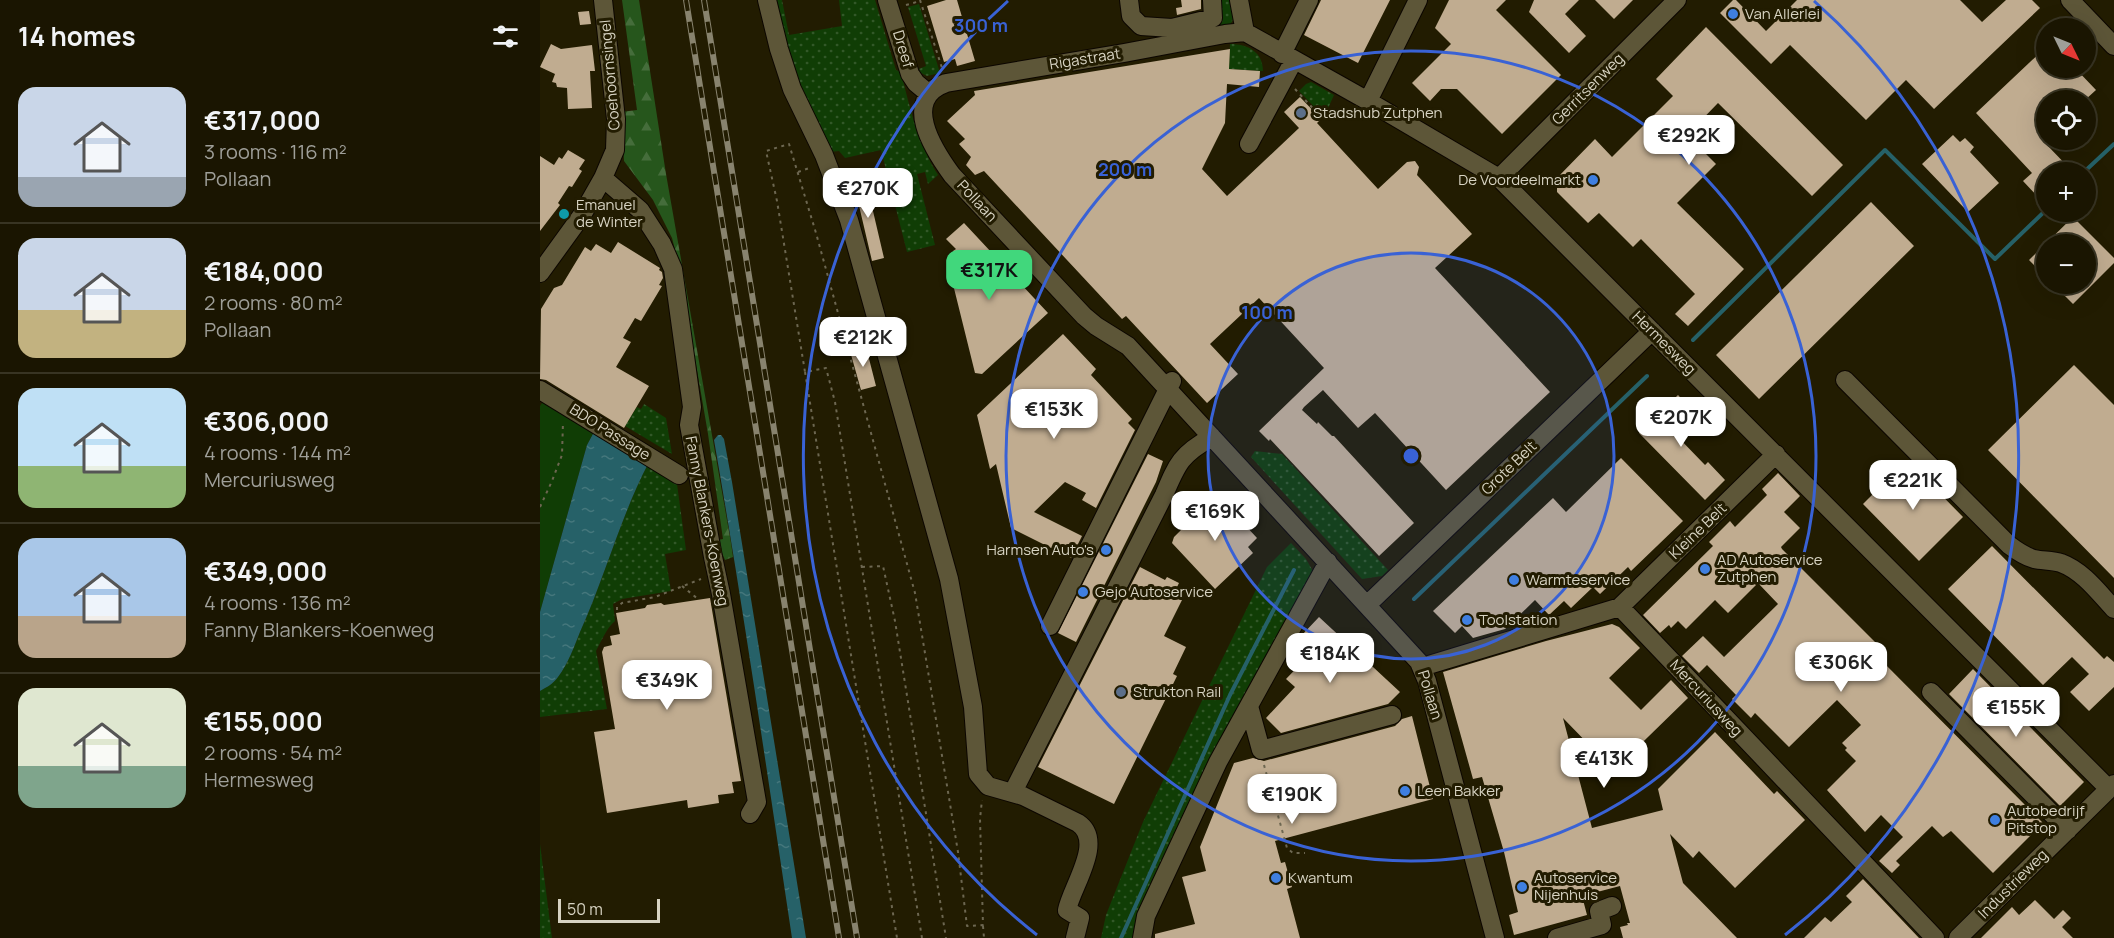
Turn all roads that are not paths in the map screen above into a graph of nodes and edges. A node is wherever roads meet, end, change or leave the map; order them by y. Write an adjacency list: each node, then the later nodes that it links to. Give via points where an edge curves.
1 (603, 0): 17 (street, Coehoornsingel, via 616,119 615,150)
2 (767, 0): 37 (street, via 785,69 841,198 949,579 973,708 978,774 988,786)
3 (887, 0): 14 (street, Dreef, via 910,74)
4 (1129, 0): 5 (street, via 1131,16 1141,26 1172,28 1213,18)
5 (1212, 0)
6 (1239, 0): 11 (street)
7 (1310, 0): 13 (street)
8 (1418, 0): 15 (street)
9 (1677, 0): 18 (street, Gerritsenweg)
10 (2070, 0): 12 (street)
11 (1245, 32): 13 (street, Hermesweg); 14 (street, Rigastraat, via 946,83)
12 (2114, 46)
13 (1288, 57): 15 (street, Hermesweg); 16 (street, via 1285,78)
14 (928, 93): 22 (street, Pollaan, via 922,114 935,149 952,175 1084,316 1128,346)
15 (1368, 100): 18 (street, Hermesweg)
16 (1249, 144)
17 (603, 178): 19 (street, Coehoornsingel); 38 (street, Fanny Blankers-Koenweg, via 640,210 662,243 673,269 692,407 689,425 757,802)
18 (1499, 178): 20 (street, Hermesweg)
19 (540, 273)
20 (1652, 331): 25 (street, Hermesweg); 28 (street, Grote Belt)
21 (1845, 380): 30 (street, via 2009,545 2029,557 2070,567)
22 (1171, 385): 24 (street, Pollaan); 31 (street)
23 (540, 390): 26 (street, BDO Passage)
24 (1212, 437): 27 (street, Pollaan); 37 (street, via 1178,463)
25 (1776, 454): 29 (street, Kleine Belt); 36 (street, Hermesweg)
26 (679, 475)
27 (1328, 562): 28 (street, Pollaan); 34 (street)
28 (1367, 605): 32 (street, Pollaan)
29 (1620, 607): 32 (street); 45 (street, Mercuriusweg)
30 (2114, 609)
31 (1050, 626)
32 (1422, 667): 43 (street, Pollaan)
33 (1931, 692): 39 (street)
34 (1249, 706): 35 (street, via 1261,750); 42 (street, via 1218,762 1146,916)
35 (1392, 715)
36 (2111, 786): 39 (street, Industrieweg)
37 (1013, 792): 41 (street, via 1083,825 1089,836 1086,857 1066,910 1080,918)
38 (750, 814)
39 (2068, 830): 46 (street, Industrieweg)
40 (1611, 906): 44 (street, via 1599,910 1602,925)
41 (1075, 938)
42 (1142, 938)
43 (1495, 938)
44 (1557, 938)
45 (1935, 938)
46 (1958, 938)

